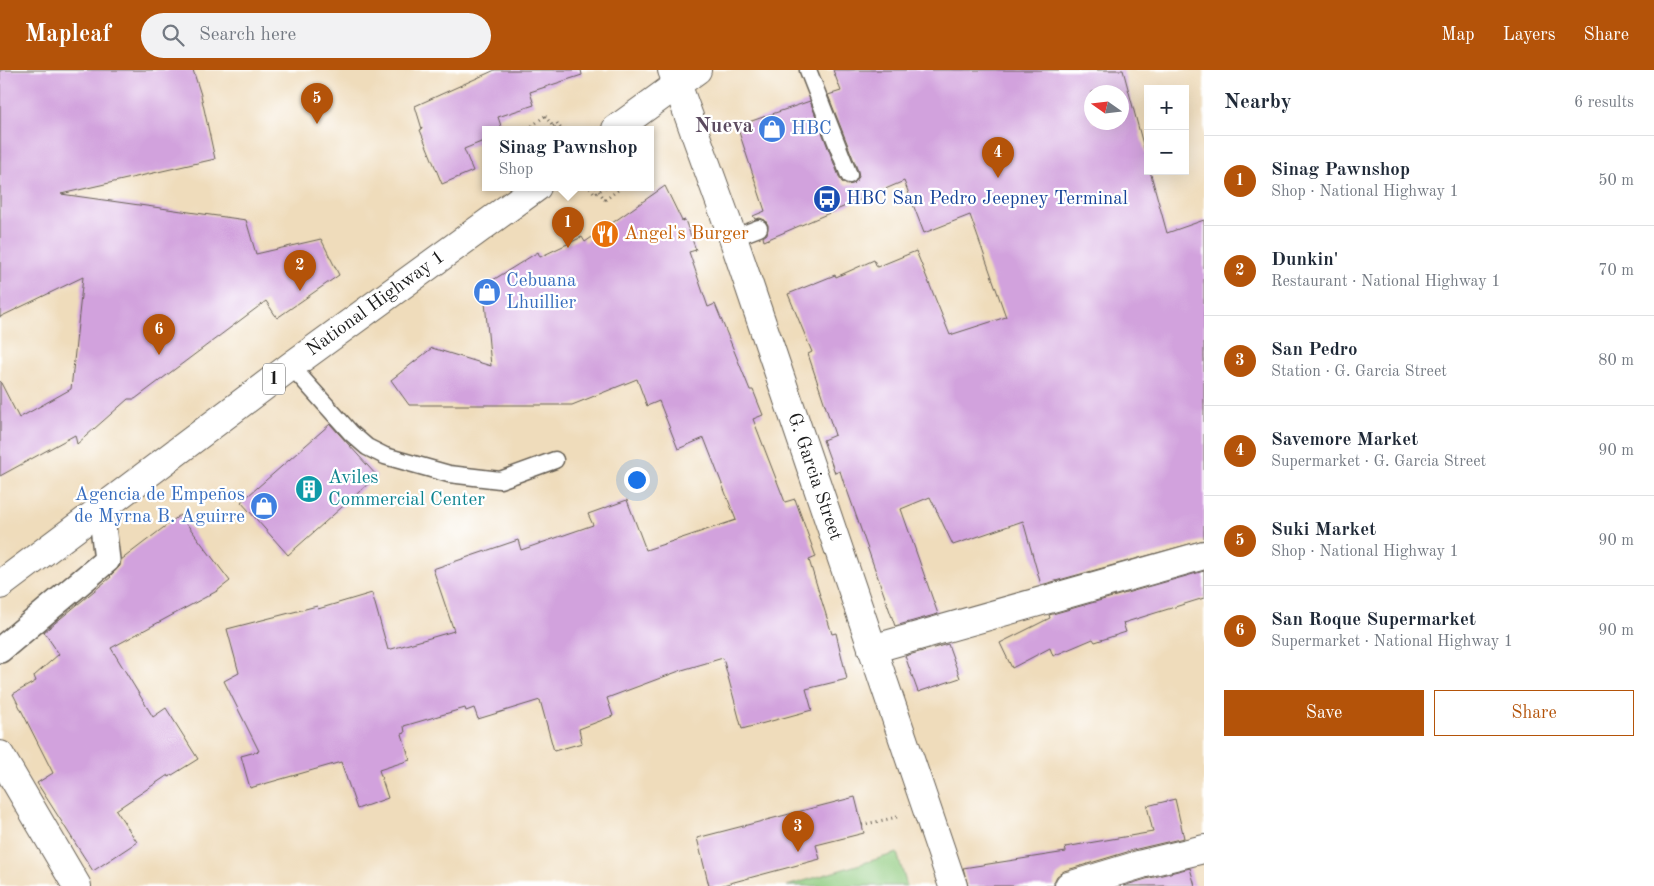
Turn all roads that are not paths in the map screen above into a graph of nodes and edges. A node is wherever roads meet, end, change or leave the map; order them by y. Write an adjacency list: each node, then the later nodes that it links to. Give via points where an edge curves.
1 (808, 70): 4 (lane)
2 (682, 75): 3 (main road); 7 (main road, G. Garcia Street)
3 (620, 126)
4 (848, 175)
5 (532, 191): 8 (main road, National Highway 1 / 1)
6 (758, 228): 7 (lane)
7 (733, 238): 13 (main road, G. Garcia Street)
8 (291, 366): 9 (lane, via 351,433 385,456 449,474 500,480); 10 (main road, National Highway 1 / 1)
9 (555, 460)
10 (100, 510): 12 (main road, National Highway 1 / 1); 14 (street, via 107,560)
11 (1204, 555): 13 (main road)
12 (7, 580)
13 (872, 648): 18 (main road, G. Garcia Street)
14 (0, 650)
15 (0, 755): 17 (main road)
16 (1204, 849): 19 (main road)
17 (77, 886)
18 (953, 886)
19 (1070, 886)

